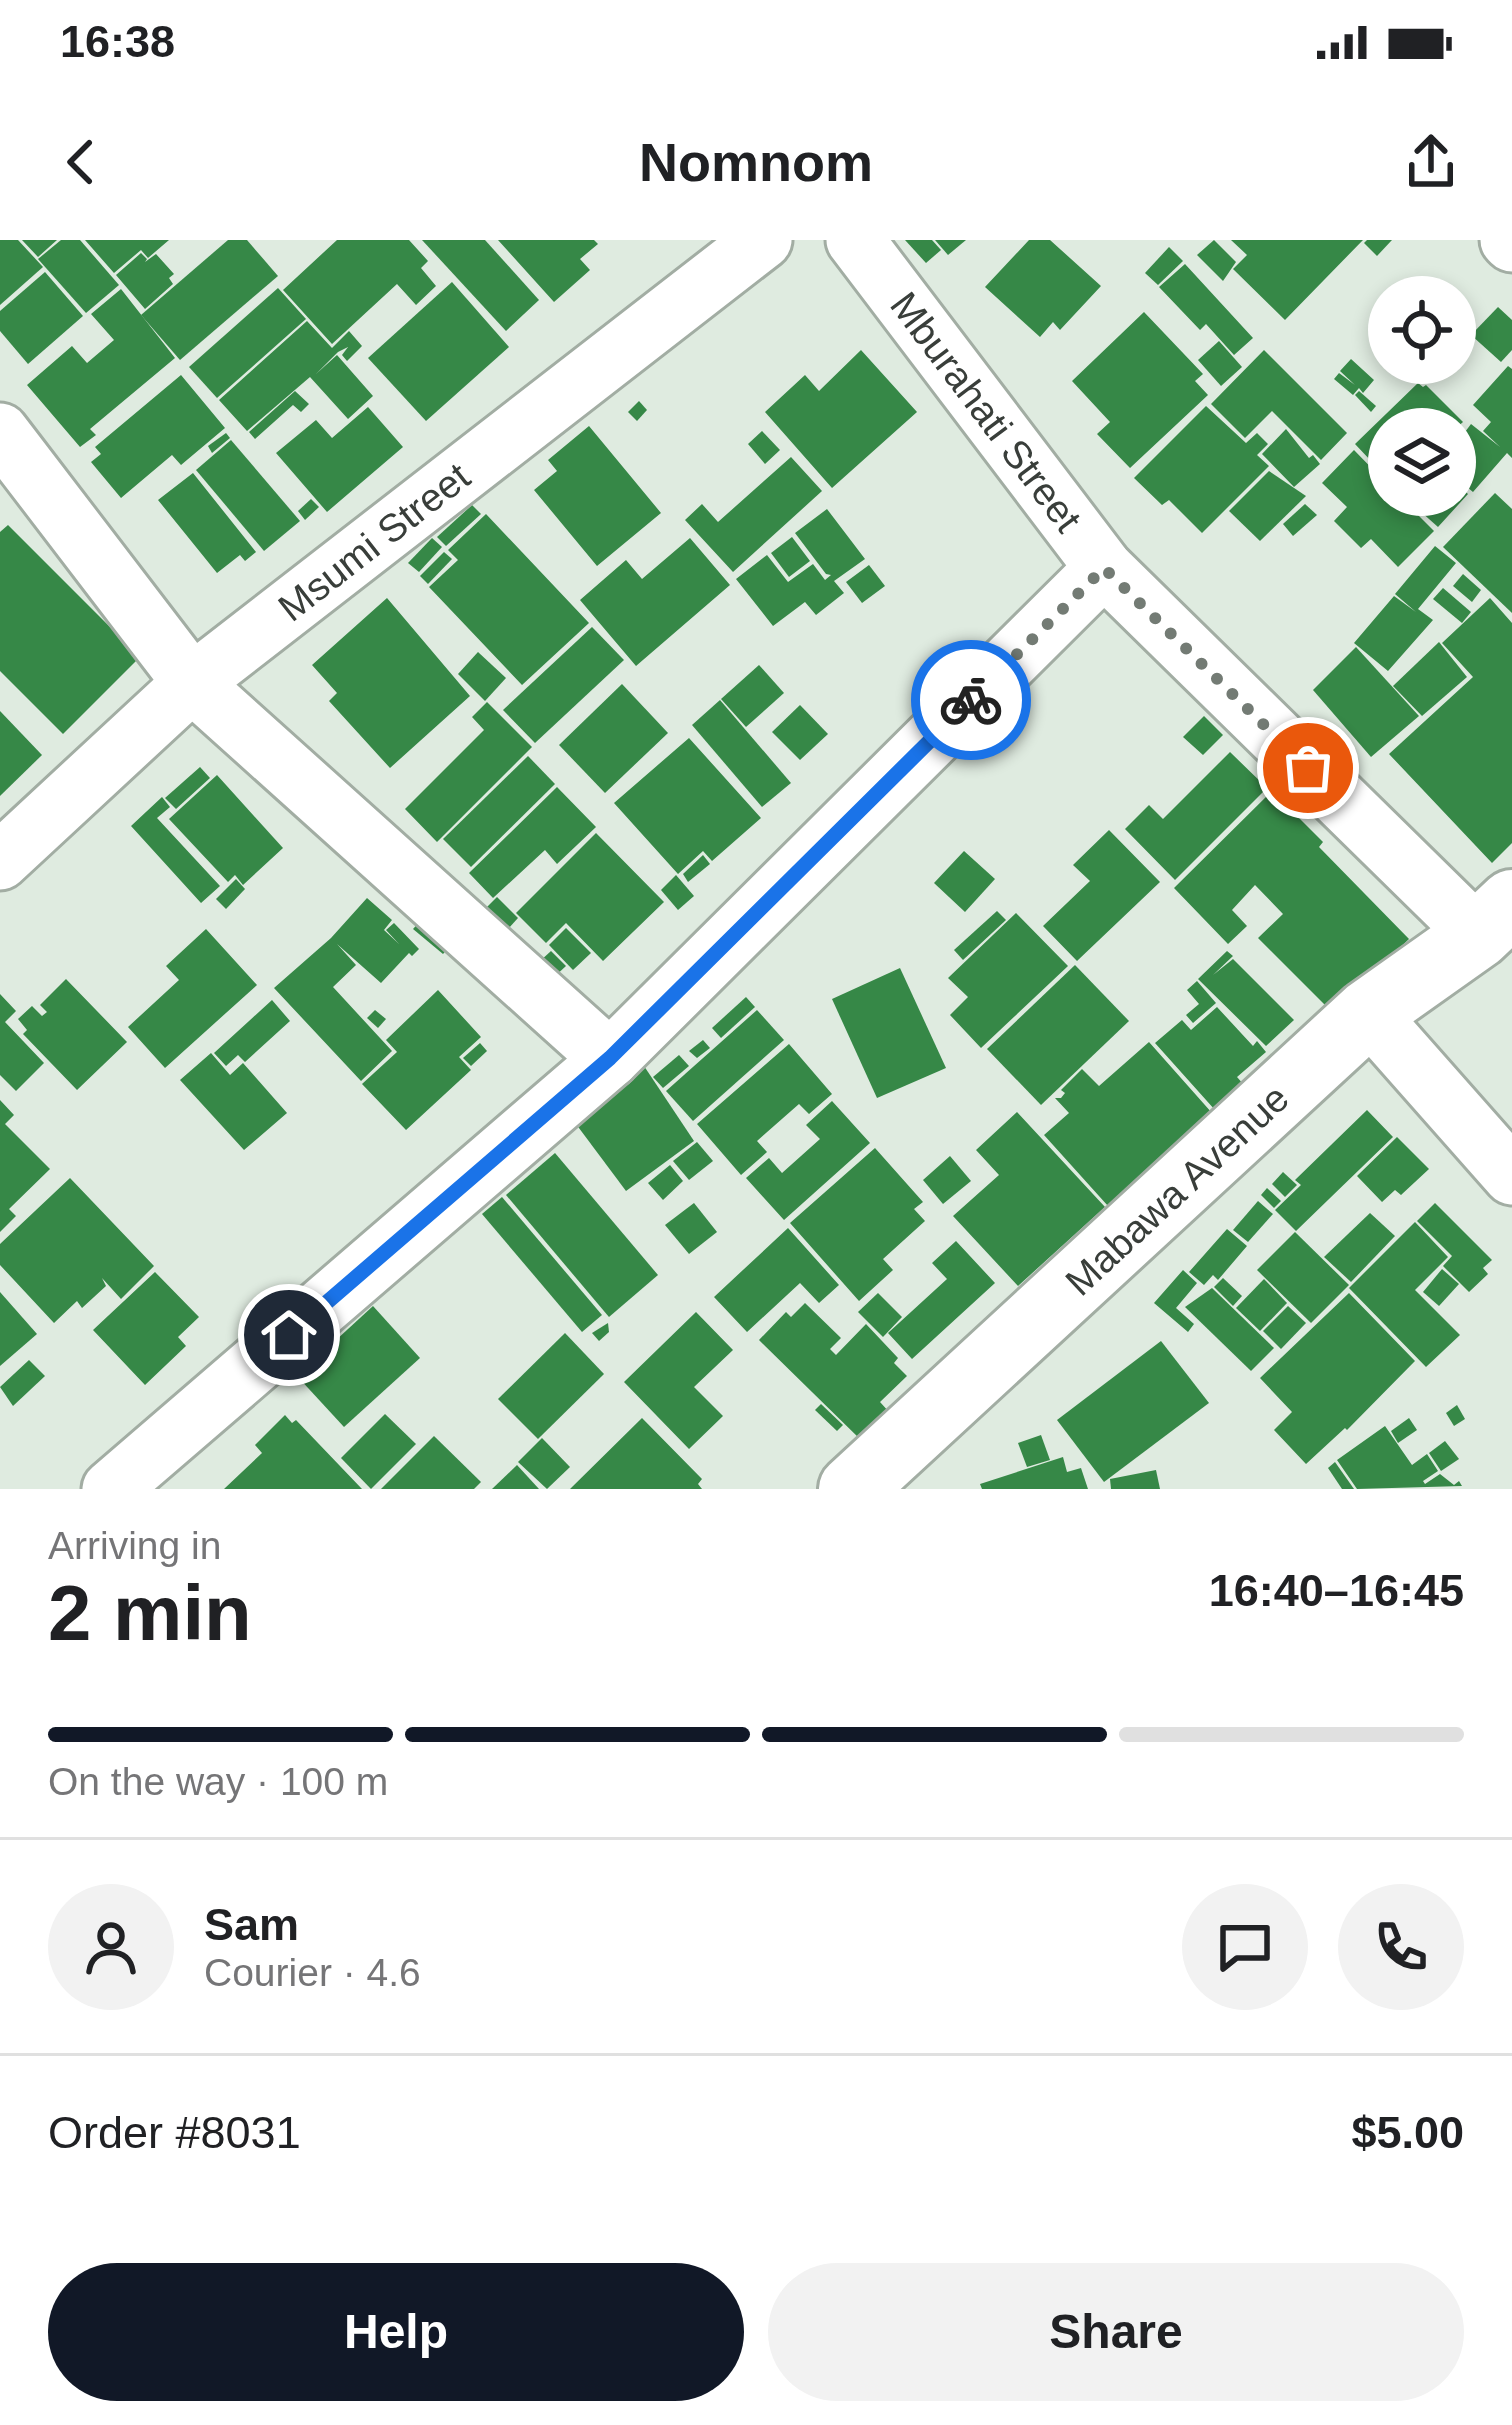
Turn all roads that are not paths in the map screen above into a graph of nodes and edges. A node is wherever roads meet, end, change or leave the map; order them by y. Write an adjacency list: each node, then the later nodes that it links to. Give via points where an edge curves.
1 (763, 240): 5 (street, Msumi Street)
2 (855, 240): 4 (street, Mburahati Street)
3 (0, 432): 5 (street)
4 (1104, 568): 7 (street, Mburahati Street); 9 (street)
5 (192, 683): 6 (street, Msumi Street); 9 (street)
6 (0, 861)
7 (1495, 919): 8 (street, Mabawa Avenue)
8 (1368, 1013): 10 (street); 11 (street, Mabawa Avenue)
9 (610, 1058): 12 (street)
10 (1512, 1176)
11 (885, 1476)
12 (110, 1489)

